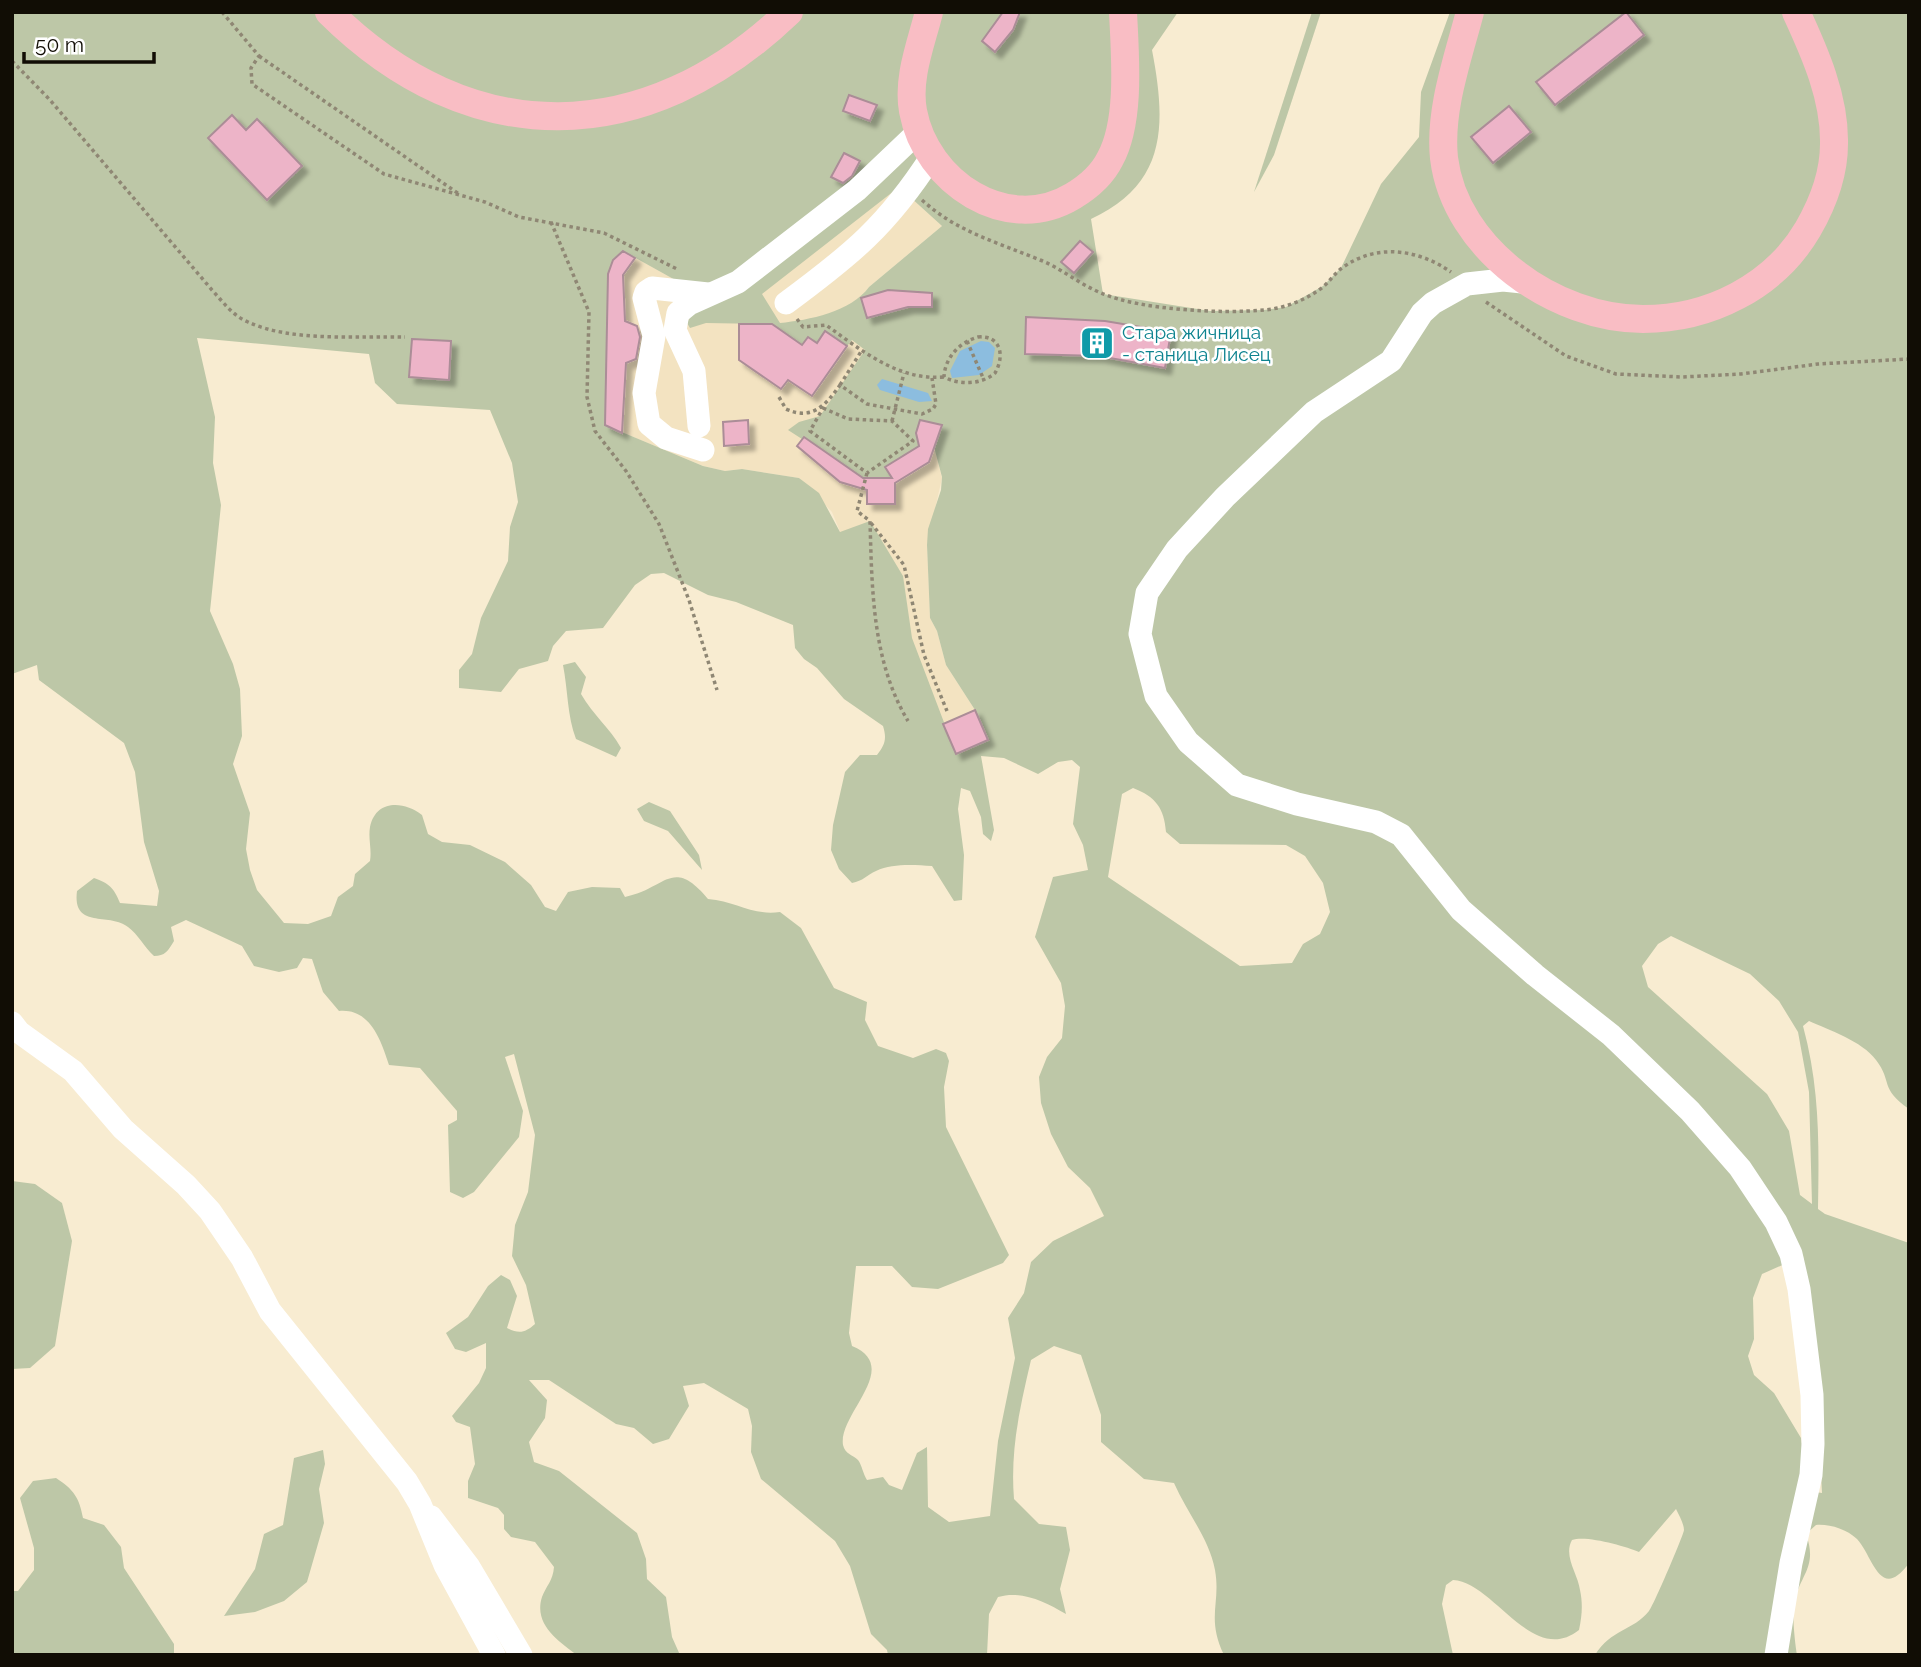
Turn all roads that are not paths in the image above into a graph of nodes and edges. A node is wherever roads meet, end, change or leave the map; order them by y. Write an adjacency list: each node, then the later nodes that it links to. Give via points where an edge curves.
1 (329, 12): 2 (main road, via 386,60 437,90 506,112 569,118 629,107 676,90 748,48)
2 (789, 12)
3 (929, 12): 7 (main road, via 913,77 912,107)
4 (1123, 12): 8 (main road, via 1121,121 1111,159 1088,186 1039,210 1011,210 964,190)
5 (1470, 12): 9 (main road, via 1445,122 1448,176 1462,211 1484,246)
6 (1796, 12): 9 (main road, via 1823,80 1834,143 1824,197 1789,257 1737,296 1679,316 1642,319 1611,315)
7 (919, 131): 8 (main road); 10 (street, via 848,197 738,282)
8 (932, 156): 11 (street, via 899,205 867,240)
9 (1531, 283): 18 (street, via 1467,284 1433,303 1391,361 1314,412 1177,549 1147,593 1140,634 1156,696 1188,742 1237,785 1376,822 1401,835 1461,910 1611,1035 1690,1111 1740,1168 1776,1222 1791,1254 1799,1289 1813,1444)
10 (711, 295): 12 (street, via 683,308 675,325 694,371); 13 (street, via 652,288 644,298 654,336 644,393 649,424 666,438)
11 (786, 303)
12 (699, 426)
13 (703, 450)
14 (12, 1023): 15 (street, via 73,1071 123,1129 211,1211 270,1311)
15 (420, 1504): 16 (street, via 445,1565); 17 (street, via 469,1567)
16 (494, 1655)
17 (521, 1655)
18 (1776, 1655)

